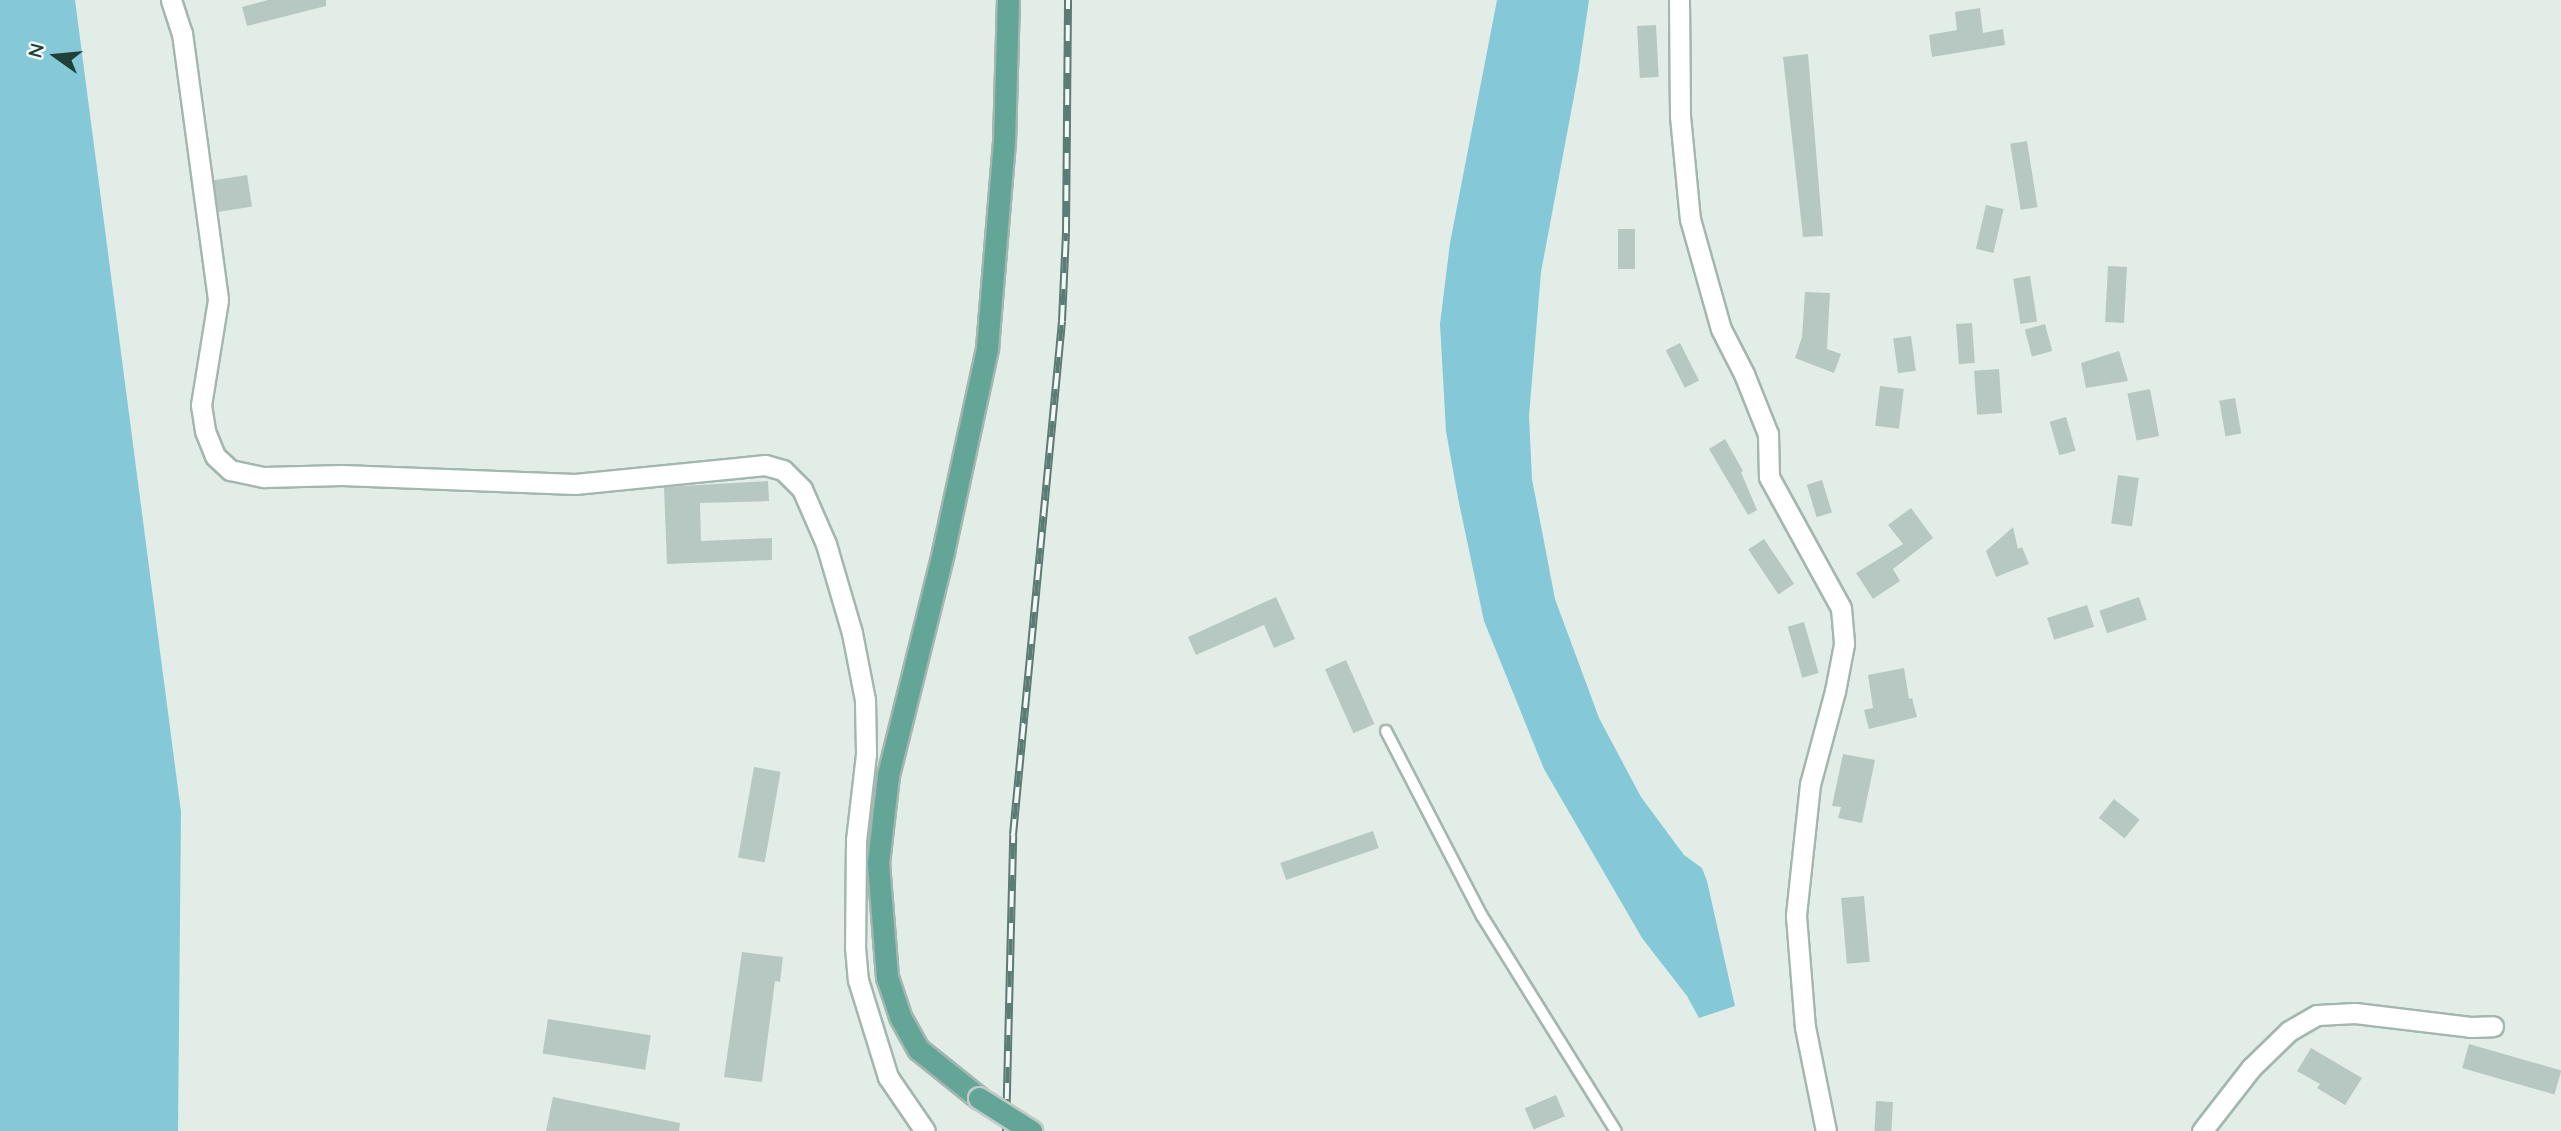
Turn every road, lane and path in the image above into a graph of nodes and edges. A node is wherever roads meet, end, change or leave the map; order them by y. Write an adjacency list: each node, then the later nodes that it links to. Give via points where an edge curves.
1 (171, 0): 6 (street, via 182,33 218,300 201,405 215,456 230,470 264,477 342,475 575,484 765,465 783,470 802,489 826,544 852,633 865,700 866,754 856,840)
2 (1008, 0): 5 (main road, via 1004,142 987,348 881,814 878,863)
3 (1679, 0): 11 (street, via 1680,116 1690,219 1721,330 1768,434 1769,477 1842,607 1844,644 1810,784 1796,916 1805,1027)
4 (1386, 731): 10 (lane, via 1482,916)
5 (887, 977): 6 (street); 9 (main road, bridge, via 918,1049 979,1098)
6 (858, 980): 8 (street, via 888,1077)
7 (2493, 1026): 12 (street, via 2355,1013 2317,1015 2289,1031 2251,1068)
8 (925, 1131)
9 (1031, 1131)
10 (1616, 1131)
11 (1826, 1131)
12 (2202, 1131)

